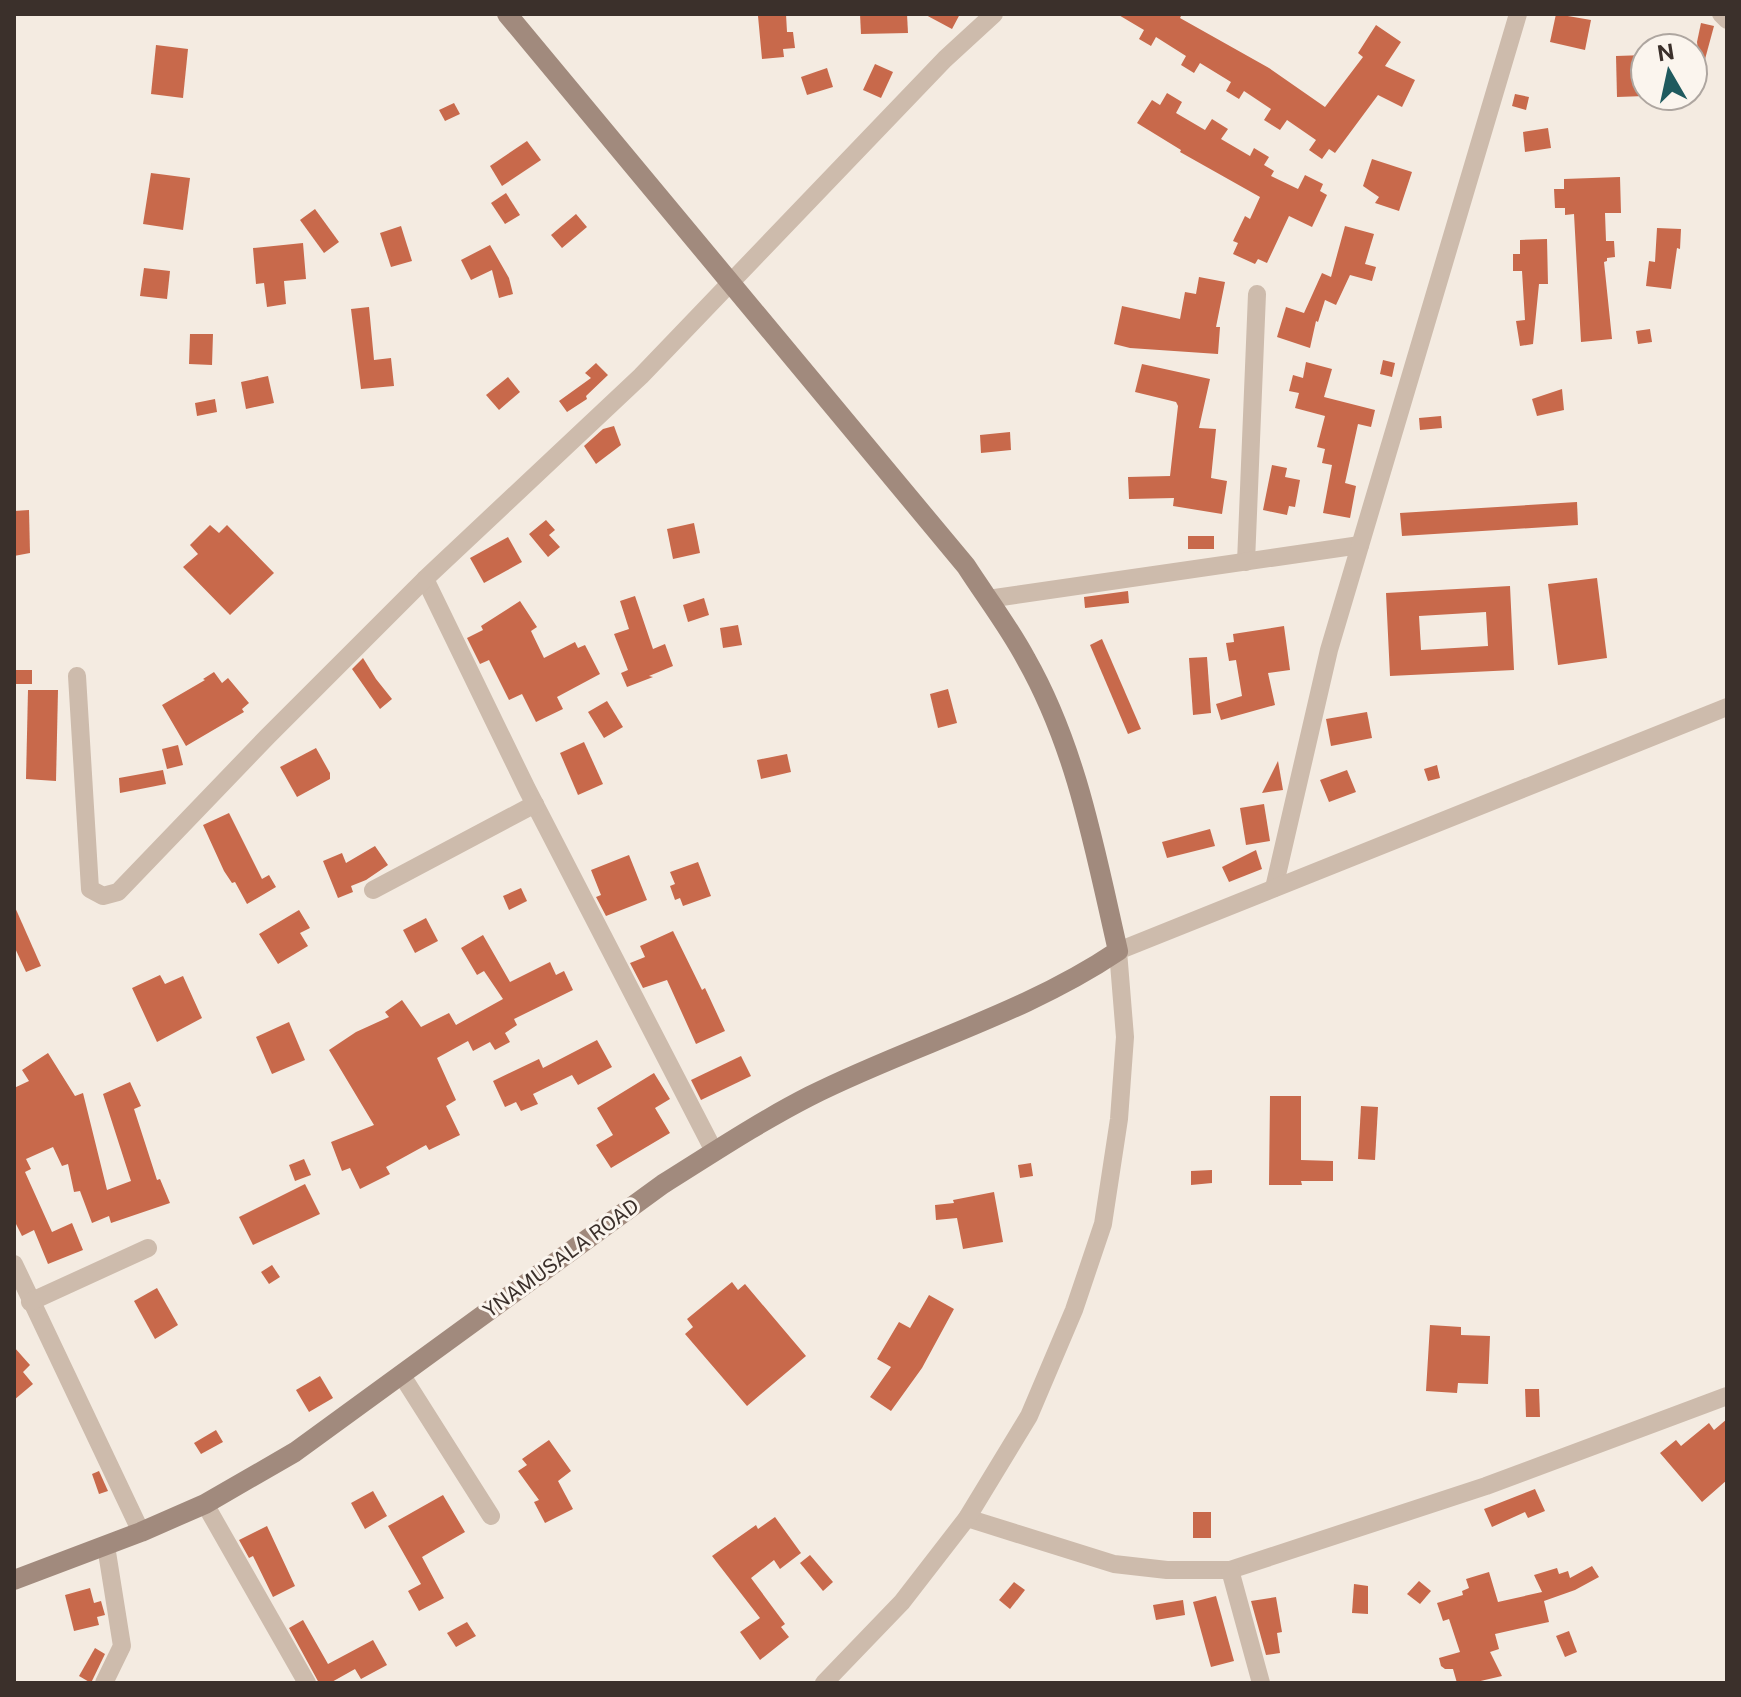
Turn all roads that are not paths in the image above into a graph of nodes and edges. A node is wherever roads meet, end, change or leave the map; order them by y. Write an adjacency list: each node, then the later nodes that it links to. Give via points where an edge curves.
1 (507, 14): 6 (main road)
2 (994, 14): 6 (street)
3 (1518, 14): 8 (street)
4 (1721, 14): 5 (street)
5 (1727, 20)
6 (730, 283): 10 (street, via 641,376); 11 (main road)
7 (1257, 294): 9 (street)
8 (1360, 545): 9 (street); 15 (street, via 1329,650)
9 (1246, 562): 11 (street)
10 (425, 579): 12 (street, via 118,892 103,896 90,889); 14 (street)
11 (988, 599): 17 (main road, via 1026,658 1054,717 1080,788)
12 (77, 676)
13 (1727, 707): 15 (street)
14 (535, 804): 16 (street); 18 (street)
15 (1274, 888): 17 (street)
16 (373, 890)
17 (1118, 951): 18 (main road, YNAMUSALA ROAD, via 1055,990 810,1096); 26 (street, via 1125,1037 1103,1224 1029,1416)
18 (714, 1151): 22 (main road, YNAMUSALA ROAD)
19 (148, 1248): 21 (street)
20 (14, 1264): 21 (street)
21 (30, 1302): 27 (street)
22 (401, 1374): 24 (main road, YNAMUSALA ROAD, via 295,1452); 25 (street)
23 (1727, 1396): 29 (street, via 1486,1486)
24 (205, 1504): 27 (main road, YNAMUSALA ROAD); 32 (street)
25 (491, 1516)
26 (967, 1518): 29 (street, via 1114,1564); 33 (street, via 902,1602)
27 (141, 1532): 28 (main road, YNAMUSALA ROAD)
28 (106, 1546): 30 (main road, YNAMUSALA ROAD); 31 (street, via 122,1646)
29 (1230, 1570): 34 (street)
30 (14, 1580)
31 (104, 1683)
32 (307, 1683)
33 (824, 1683)
34 (1261, 1683)

